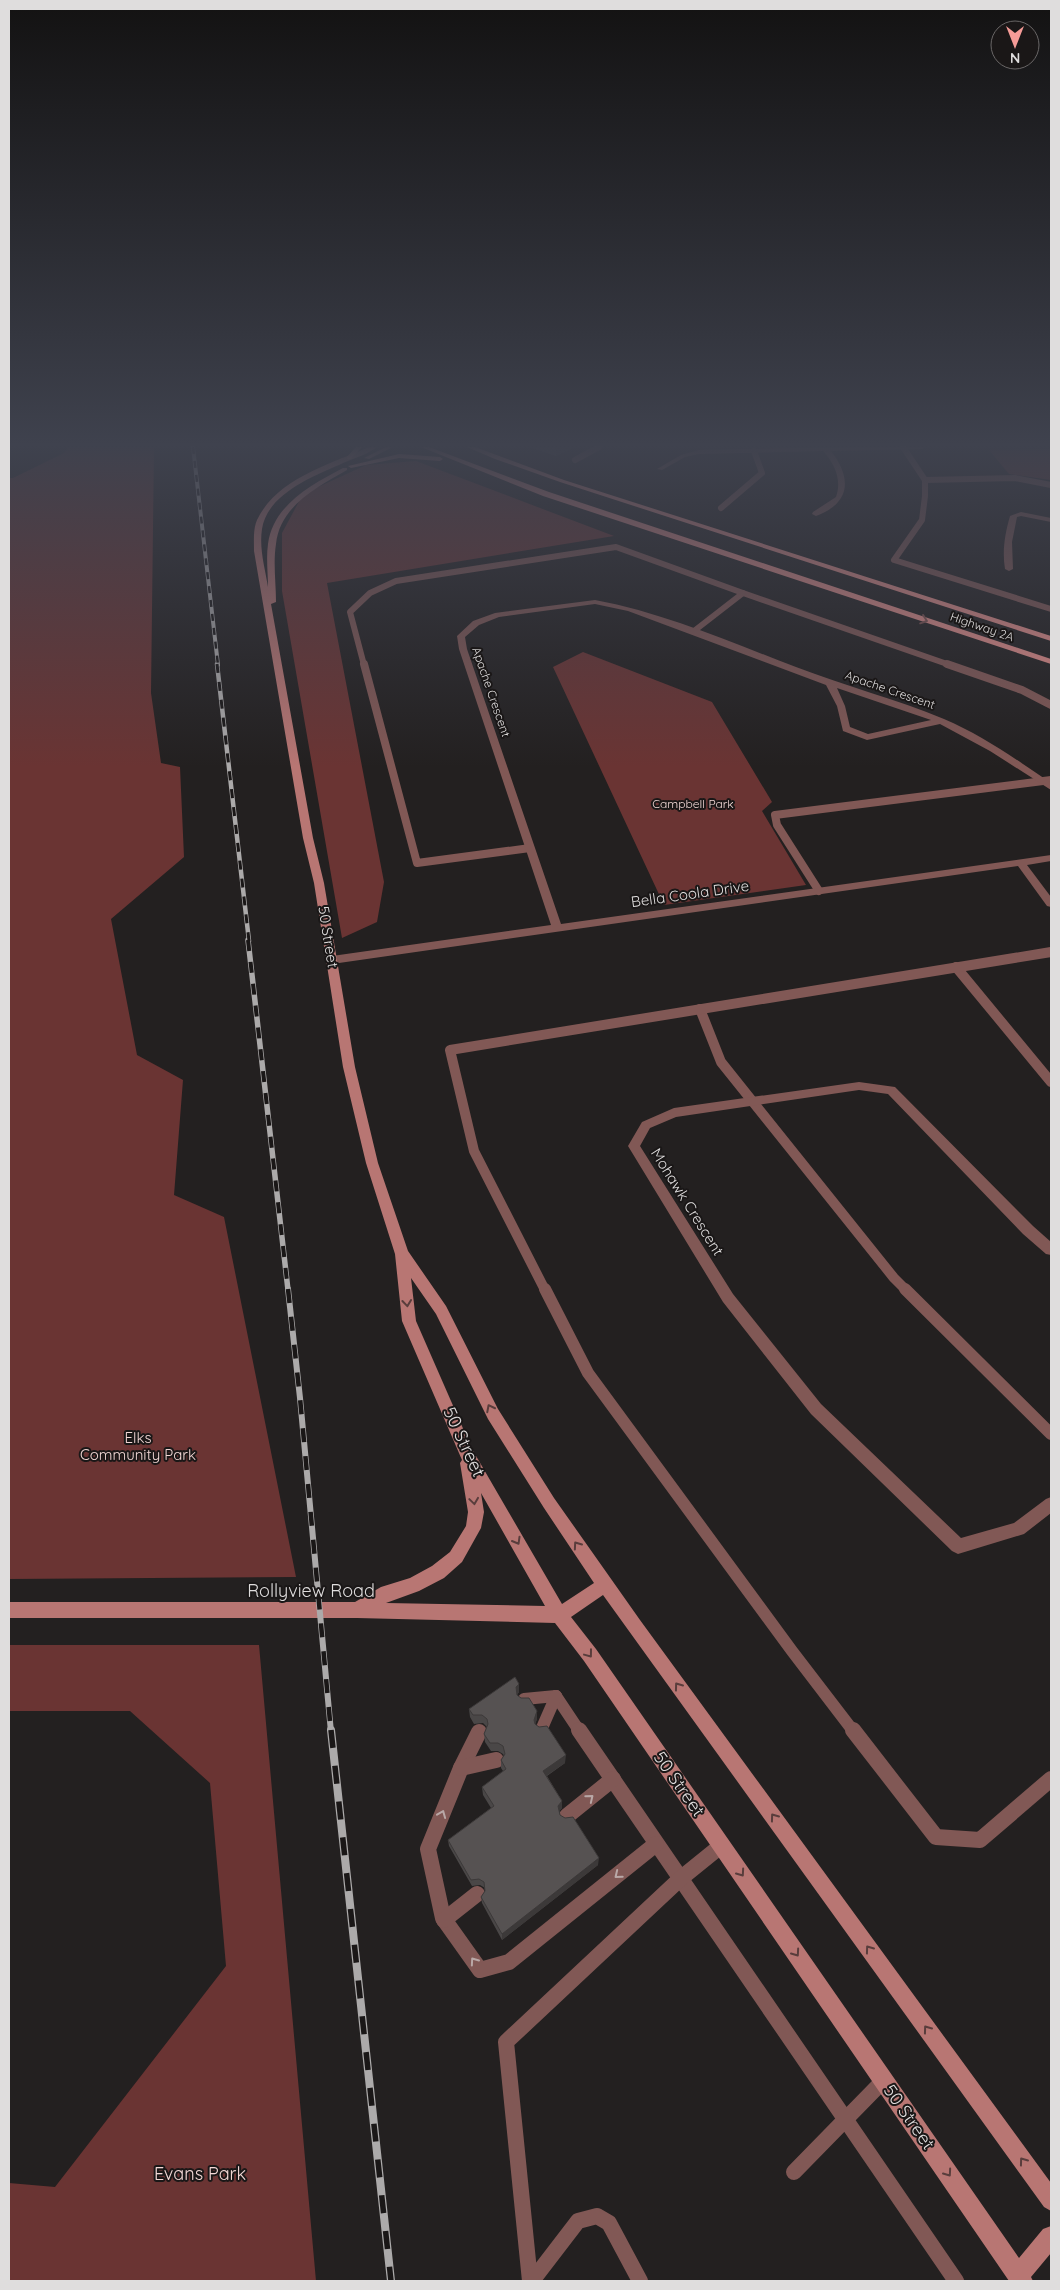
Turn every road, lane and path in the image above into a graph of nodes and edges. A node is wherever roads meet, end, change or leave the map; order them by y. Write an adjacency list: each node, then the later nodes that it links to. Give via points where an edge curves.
1 (259, 554): 12 (main road, 50 Street)
2 (272, 554): 12 (main road, 50 Street)
3 (572, 554): 20 (lane, via 396,581 356,602 350,612 417,863)
4 (635, 554): 10 (lane)
5 (726, 554): 15 (main road, Highway 2A, one-way to 15)
6 (790, 554): 14 (main road, Highway 2A)
7 (898, 554): 11 (lane, via 894,560)
8 (1006, 554): 9 (street)
9 (1009, 569)
10 (743, 593): 13 (lane); 17 (lane, via 1022,690)
11 (1051, 609)
12 (270, 617): 27 (main road, 50 Street)
13 (694, 631): 16 (street, Apache Crescent); 20 (street, Apache Crescent, via 630,609 594,602 498,615 476,623 461,636)
14 (1051, 639)
15 (1051, 662)
16 (830, 683): 18 (street, Apache Crescent); 18 (street, Apache Crescent, via 841,706 846,729 867,737)
17 (1051, 705)
18 (941, 721): 19 (street, Apache Crescent)
19 (1049, 783): 23 (lane, via 775,815 777,825)
20 (530, 848): 25 (street, Apache Crescent)
21 (1051, 858): 22 (street, Bella Coola Drive)
22 (1020, 862): 23 (street, Bella Coola Drive); 24 (street)
23 (819, 891): 25 (street, Bella Coola Drive)
24 (1051, 904)
25 (557, 928): 27 (street, Bella Coola Drive)
26 (1051, 952): 28 (lane)
27 (332, 960): 33 (main road, 50 Street, via 352,1077 372,1163)
28 (956, 967): 29 (lane); 30 (lane)
29 (700, 1009): 31 (lane, via 721,1062); 47 (lane, via 450,1050 474,1151 588,1373 792,1651 936,1837 980,1840)
30 (1051, 1082)
31 (752, 1102): 32 (street, Mohawk Crescent, via 859,1086 891,1090); 34 (lane, via 894,1278); 36 (street, Mohawk Crescent, via 674,1113 646,1125 634,1146 728,1298 816,1410 958,1546 1018,1529)
32 (1051, 1250)
33 (402, 1254): 35 (main road, 50 Street, one-way to 35, via 409,1321); 37 (main road, 50 Street, one-way to 33, via 493,1414 441,1310)
34 (1051, 1434)
35 (466, 1453): 39 (main road, one-way to 39, via 476,1512 473,1528 456,1557 438,1572 413,1585 387,1593); 40 (main road, 50 Street, one-way to 40)
36 (1051, 1504)
37 (605, 1585): 40 (main road); 58 (main road, 50 Street, one-way to 37)
38 (9, 1610): 39 (main road, Rollyview Road)
39 (357, 1610): 40 (main road, Rollyview Road)
40 (559, 1615): 51 (main road, 50 Street, one-way to 51)
41 (556, 1696): 42 (lane); 43 (lane); 48 (lane)
42 (524, 1700)
43 (542, 1728)
44 (479, 1732): 46 (lane)
45 (496, 1760): 46 (lane)
46 (461, 1768): 54 (lane, one-way to 46, via 428,1849)
47 (1051, 1779)
48 (613, 1780): 49 (lane, one-way to 48); 50 (lane)
49 (567, 1816)
50 (656, 1844): 52 (lane); 54 (lane, one-way to 54, via 509,1962 480,1970)
51 (722, 1845): 52 (lane); 55 (main road, 50 Street, one-way to 55)
52 (680, 1879): 56 (lane); 61 (lane, via 506,2042)
53 (477, 1894): 54 (lane)
54 (444, 1920)
55 (884, 2080): 56 (lane); 60 (main road, 50 Street, one-way to 60)
56 (846, 2120): 57 (lane); 63 (lane)
57 (794, 2172)
58 (1051, 2200)
59 (1051, 2237): 60 (main road)
60 (1017, 2279)
61 (531, 2281): 62 (lane, via 578,2221 597,2216 609,2223)
62 (640, 2281)
63 (956, 2281)

